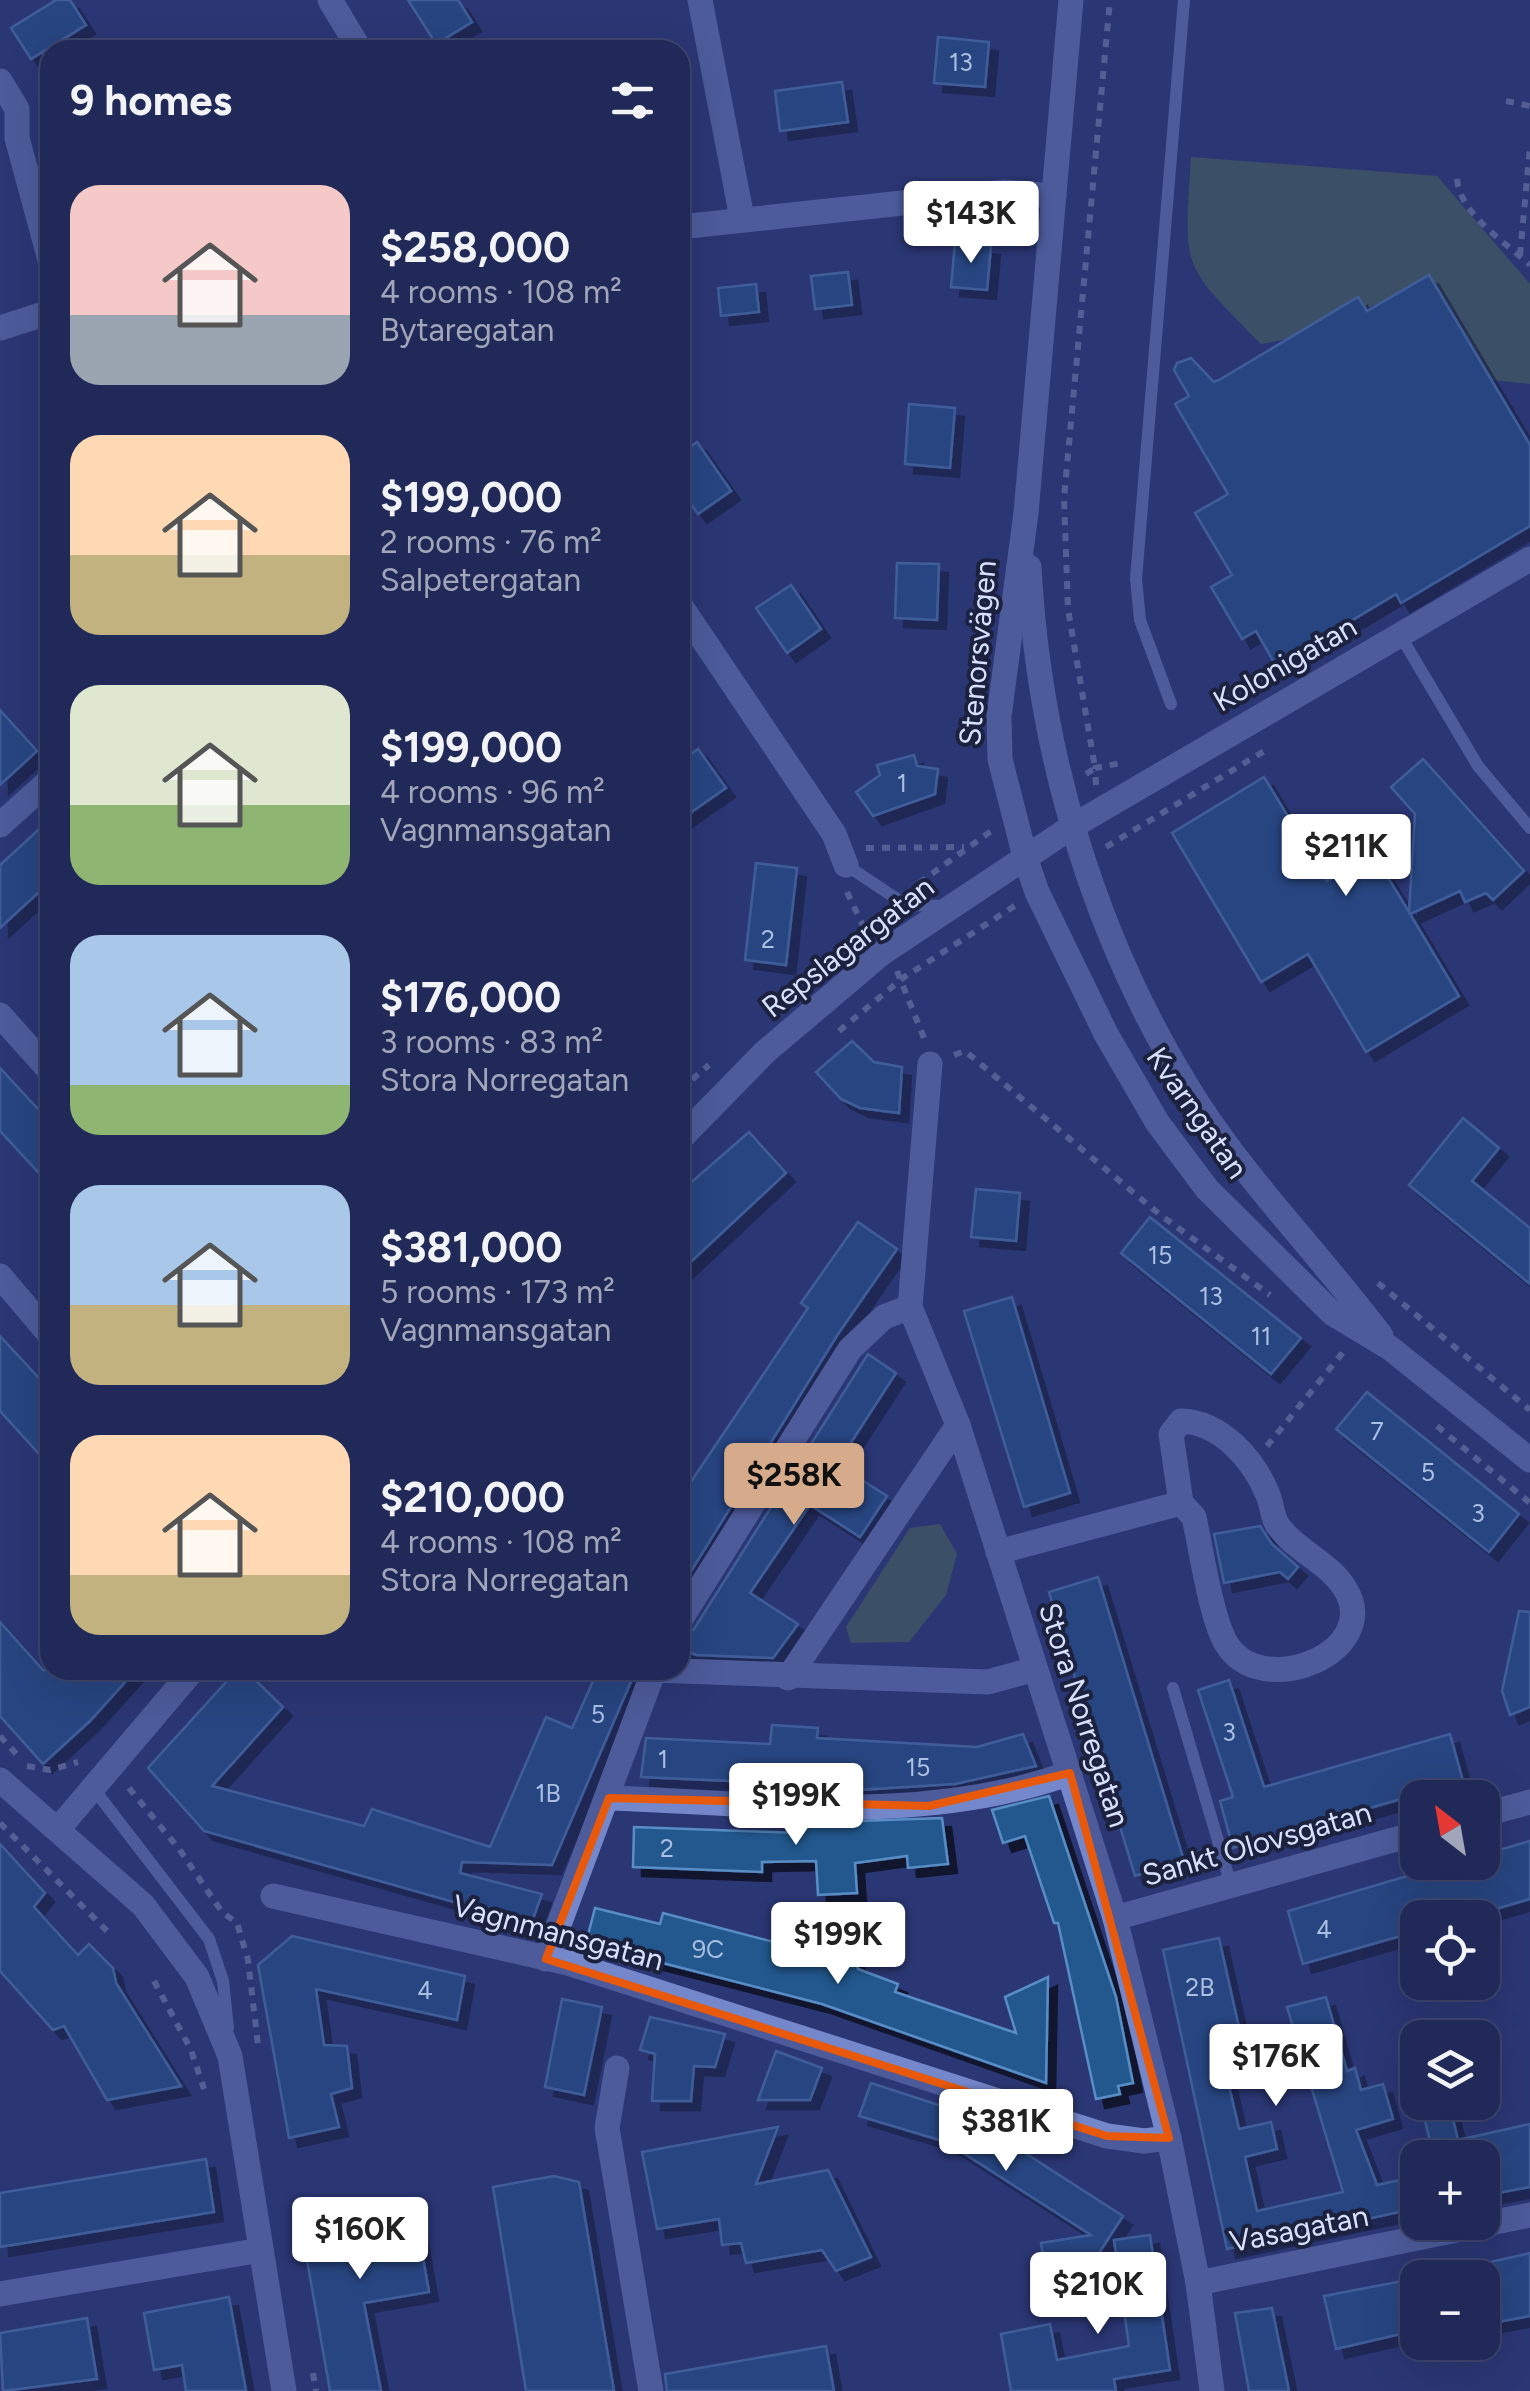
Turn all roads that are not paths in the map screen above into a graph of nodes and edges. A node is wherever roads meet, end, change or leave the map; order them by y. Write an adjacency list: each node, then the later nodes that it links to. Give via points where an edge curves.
1 (330, 0): 5 (street)
2 (700, 0): 9 (street)
3 (1071, 0): 8 (street, Stenorsvägen)
4 (1184, 0): 18 (lane, via 1136,579 1140,620)
5 (354, 40)
6 (0, 81): 7 (street, via 17,110)
7 (9, 133): 11 (street)
8 (1054, 196): 9 (street, via 1005,192); 14 (street, Stenorsvägen)
9 (742, 218): 10 (street)
10 (690, 226)
11 (40, 229)
12 (40, 315): 13 (street)
13 (0, 328)
14 (1026, 512): 21 (street, Stenorsvägen, via 1030,595); 23 (street, Stenorsvägen, via 999,716 1000,759)
15 (1530, 558): 17 (street, Kolonigatan)
16 (690, 620): 24 (street, via 834,834)
17 (1400, 635): 21 (street, Kolonigatan); 22 (lane, via 1478,766)
18 (1171, 704)
19 (40, 788): 20 (street)
20 (2, 819)
21 (1072, 826): 23 (street, Repslagargatan); 34 (street, Kvarngatan, via 1126,968 1197,1102 1260,1191)
22 (1530, 827)
23 (1025, 857): 25 (street, Repslagargatan); 34 (street, Kvarngatan, via 1098,1018 1157,1122 1207,1189 1293,1279 1332,1314)
24 (846, 865): 25 (lane, via 906,905)
25 (954, 904): 29 (street, Repslagargatan, via 882,953 766,1052)
26 (0, 1015): 27 (street)
27 (40, 1060)
28 (930, 1064): 32 (street, Stora Norregatan)
29 (690, 1129)
30 (0, 1276): 31 (street)
31 (9, 1306): 33 (street)
32 (910, 1307): 35 (street, Stora Norregatan); 39 (street, via 884,1317 850,1349)
33 (40, 1328)
34 (1390, 1348): 36 (street, Kvarngatan)
35 (958, 1424): 38 (street, Stora Norregatan); 42 (street)
36 (1530, 1460)
37 (1181, 1503): 37 (street, via 1172,1434 1181,1421 1202,1422 1254,1462 1277,1524 1345,1588 1351,1610 1346,1635 1331,1655 1301,1667 1268,1669 1242,1661 1225,1642 1194,1517); 38 (street)
38 (998, 1552): 40 (street, Stora Norregatan)
39 (690, 1604)
40 (1035, 1668): 42 (street, via 988,1682); 46 (street, Stora Norregatan)
41 (690, 1672): 42 (street)
42 (788, 1678)
43 (185, 1680): 48 (street)
44 (650, 1680): 49 (street)
45 (1173, 1688): 54 (lane)
46 (1070, 1773): 49 (street, via 985,1799 929,1806); 56 (street, Stora Norregatan)
47 (0, 1780): 52 (street)
48 (93, 1788): 52 (street); 58 (lane, via 209,1939 223,1980)
49 (608, 1798): 57 (street)
50 (1530, 1802): 51 (street)
51 (1500, 1810)
52 (59, 1828): 58 (street, via 143,1906 179,1951 198,1977)
53 (1400, 1838): 54 (street, Sankt Olovsgatan)
54 (1231, 1885): 56 (street, Sankt Olovsgatan)
55 (273, 1896): 57 (street, Vagnmansgatan)
56 (1115, 1918): 60 (street, Stora Norregatan)
57 (546, 1960): 60 (street, Vagnmansgatan, via 1106,2136)
58 (230, 2056): 62 (street)
59 (617, 2068): 66 (street, via 606,2128)
60 (1169, 2138): 63 (street, Stora Norregatan)
61 (1530, 2216): 63 (street, Vasagatan)
62 (261, 2250): 64 (street); 65 (street)
63 (1198, 2283): 67 (street, Stora Norregatan)
64 (0, 2294)
65 (284, 2391)
66 (651, 2391)
67 (1212, 2391)

